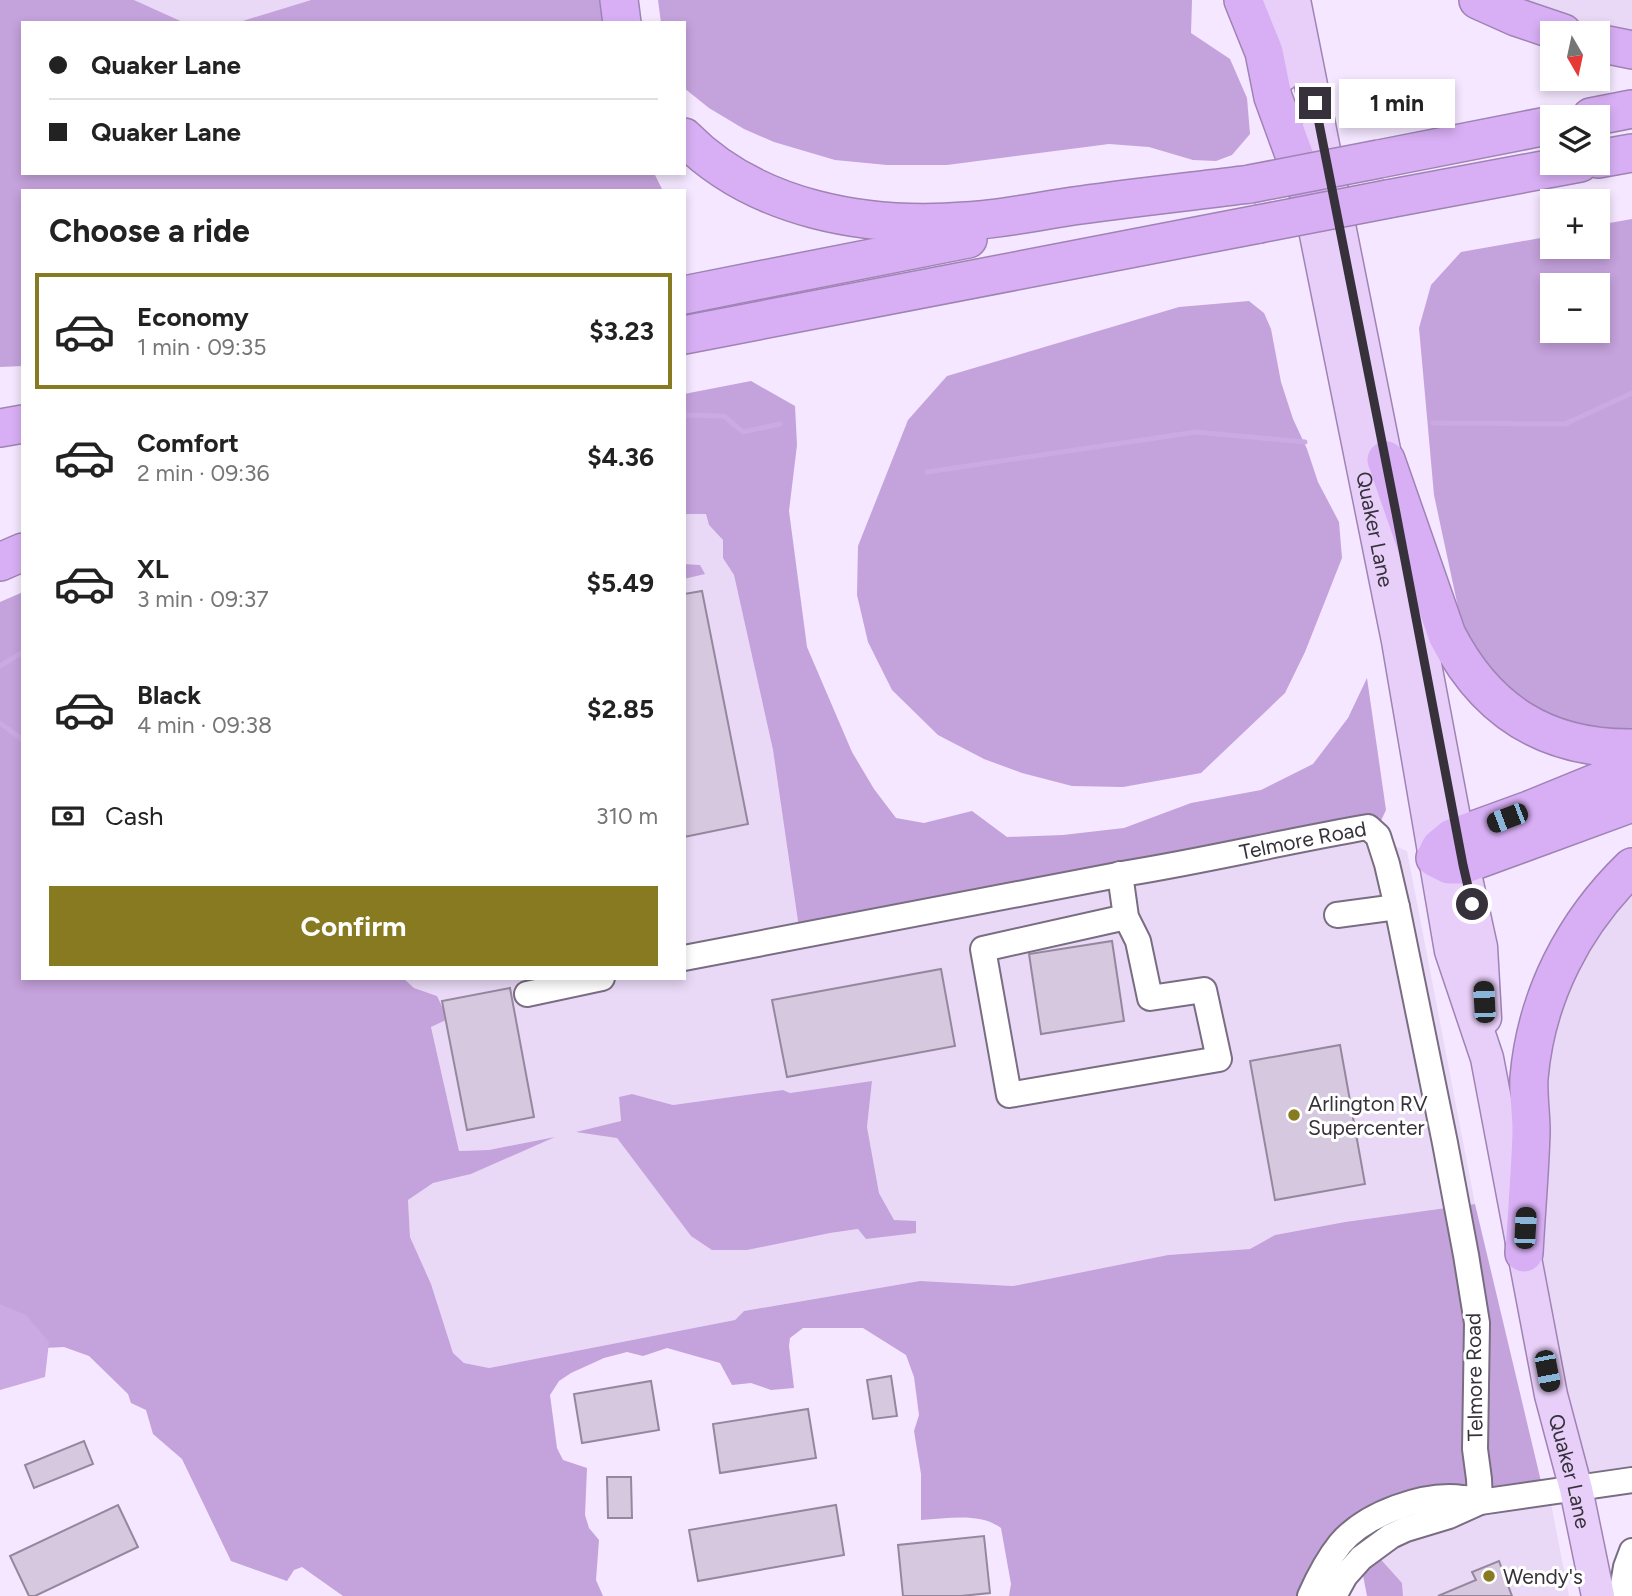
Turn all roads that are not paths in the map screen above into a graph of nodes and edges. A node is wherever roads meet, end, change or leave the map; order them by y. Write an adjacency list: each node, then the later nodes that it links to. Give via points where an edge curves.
1 (619, 0): 6 (highway)
2 (1243, 0): 18 (highway)
3 (1269, 0): 18 (main road, Quaker Lane)
4 (1294, 0): 23 (main road, Quaker Lane)
5 (1478, 0): 7 (highway)
6 (622, 21)
7 (1540, 25)
8 (1610, 45): 9 (highway)
9 (1632, 50)
10 (1632, 109): 11 (highway)
11 (1610, 113)
12 (1540, 127): 17 (highway, bridge)
13 (686, 139): 17 (highway, via 729,174 778,198 888,221 969,221)
14 (1632, 155): 15 (highway)
15 (1610, 158)
16 (1540, 170): 20 (highway, bridge)
17 (1250, 184): 19 (highway)
18 (1307, 190): 29 (main road, Quaker Lane, via 1398,641)
19 (686, 295)
20 (686, 335)
21 (21, 424): 22 (highway)
22 (0, 428)
23 (1386, 460): 26 (highway, via 1447,635 1485,691 1518,718 1548,734 1578,744); 29 (main road, Quaker Lane)
24 (21, 553): 25 (highway)
25 (0, 562)
26 (1632, 748)
27 (1632, 768): 29 (highway, via 1530,810)
28 (1632, 803): 29 (highway)
29 (1452, 853): 38 (main road, Quaker Lane, via 1451,951 1487,1058)
30 (1632, 867): 38 (highway, via 1598,904 1569,947 1541,1013 1529,1081)
31 (1120, 874): 32 (street, Telmore Road, via 1368,827 1378,836); 34 (street); 35 (street, Telmore Road)
32 (1397, 907): 33 (street); 41 (street, Telmore Road, via 1477,1323 1475,1449)
33 (1337, 915)
34 (1126, 918): 34 (street, via 983,949 1009,1095 1219,1059 1204,990 1150,998 1138,941)
35 (686, 958)
36 (593, 980): 37 (street)
37 (527, 994)
38 (1524, 1253): 40 (main road, Quaker Lane, via 1551,1395)
39 (1632, 1480): 40 (street)
40 (1576, 1489): 41 (street); 45 (main road, Quaker Lane)
41 (1480, 1502): 43 (street, via 1462,1497 1410,1503 1370,1520 1341,1543); 44 (street, via 1383,1542 1361,1558)
42 (1632, 1550): 46 (street)
43 (1310, 1596)
44 (1334, 1596)
45 (1598, 1596)
46 (1622, 1596)

